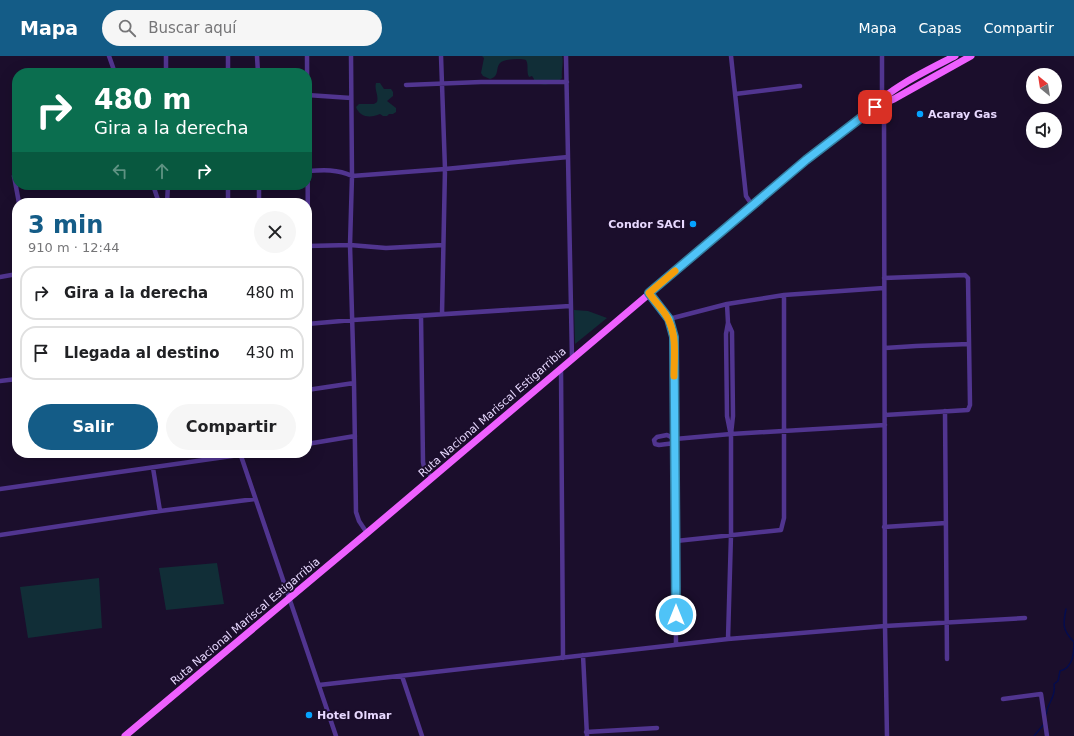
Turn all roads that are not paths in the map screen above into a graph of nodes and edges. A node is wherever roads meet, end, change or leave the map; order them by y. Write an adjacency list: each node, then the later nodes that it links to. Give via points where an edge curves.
1 (109, 56): 13 (street)
2 (166, 56): 14 (street)
3 (228, 56): 15 (street)
4 (258, 56): 16 (street)
5 (307, 56): 17 (street)
6 (350, 56): 24 (street)
7 (441, 56): 19 (street)
8 (566, 56): 18 (street)
9 (731, 56): 22 (street)
10 (882, 56): 25 (street)
11 (971, 56): 25 (main road, Ruta Nacional Mariscal Estigarribia)
12 (953, 57): 25 (main road, Ruta Nacional Mariscal Estigarribia, via 909,82)
13 (113, 68)
14 (166, 68)
15 (228, 68)
16 (258, 68)
17 (307, 68)
18 (566, 82): 19 (street); 26 (street)
19 (441, 84): 20 (street); 27 (street)
20 (406, 85)
21 (800, 86): 22 (street)
22 (735, 94): 30 (street, via 746,196)
23 (312, 95): 24 (street)
24 (351, 98): 29 (street)
25 (880, 103): 30 (main road, Ruta Nacional Mariscal Estigarribia); 36 (street, via 884,112)
26 (568, 157): 27 (street); 41 (street)
27 (445, 169): 29 (street); 32 (street)
28 (312, 171): 29 (street, via 342,171)
29 (352, 176): 31 (street)
30 (752, 206): 38 (main road, Ruta Nacional Mariscal Estigarribia)
31 (350, 245): 32 (street, via 386,248); 33 (street); 45 (street)
32 (443, 245): 42 (street)
33 (312, 246)
34 (12, 275): 35 (street)
35 (0, 277)
36 (884, 278): 37 (street); 47 (street, via 965,275 968,278)
37 (884, 288): 39 (street); 48 (street)
38 (649, 293): 44 (street); 49 (main road, Ruta Nacional Mariscal Estigarribia)
39 (784, 295): 40 (street); 58 (street)
40 (727, 304): 44 (street); 59 (street, via 727,416)
41 (570, 306): 42 (street); 49 (street)
42 (442, 314): 43 (street)
43 (421, 316): 45 (street); 66 (street, via 423,462)
44 (669, 319): 61 (street, via 674,337)
45 (353, 320): 46 (street); 53 (street)
46 (312, 324)
47 (969, 344): 48 (street); 55 (street, via 970,405 968,410)
48 (885, 348): 56 (street)
49 (572, 359): 50 (main road, Ruta Nacional Mariscal Estigarribia)
50 (561, 368): 66 (main road, Ruta Nacional Mariscal Estigarribia); 83 (street)
51 (12, 380): 52 (street)
52 (0, 381)
53 (354, 382): 54 (street); 60 (street)
54 (312, 389)
55 (945, 411): 56 (street); 70 (street)
56 (885, 415): 57 (street)
57 (885, 425): 58 (street); 71 (street)
58 (784, 431): 59 (street); 74 (street, via 782,530)
59 (731, 434): 61 (street); 74 (street)
60 (355, 436): 62 (street); 72 (street, via 356,512)
61 (675, 441): 75 (street)
62 (312, 443)
63 (215, 458): 65 (street)
64 (241, 458): 68 (street)
65 (152, 468): 67 (street); 69 (street)
66 (432, 478): 72 (main road, Ruta Nacional Mariscal Estigarribia)
67 (0, 489)
68 (255, 499): 69 (street); 76 (street)
69 (160, 511): 73 (street)
70 (946, 523): 71 (street); 78 (street)
71 (884, 527): 79 (street)
72 (367, 533): 76 (main road, Ruta Nacional Mariscal Estigarribia)
73 (0, 535)
74 (731, 535): 75 (street); 80 (street)
75 (676, 541): 81 (street)
76 (289, 599): 86 (street); 90 (main road, Ruta Nacional Mariscal Estigarribia)
77 (1025, 618): 78 (street)
78 (946, 623): 79 (street); 84 (street)
79 (885, 626): 80 (street); 93 (street)
80 (728, 639): 81 (street)
81 (676, 645): 82 (street)
82 (583, 655): 83 (street); 89 (street)
83 (563, 658): 85 (street)
84 (947, 660)
85 (402, 676): 86 (street); 92 (street)
86 (319, 685): 91 (street)
87 (1003, 699): 94 (street, via 1041,694)
88 (657, 728): 89 (street)
89 (587, 734)
90 (125, 736)
91 (336, 736)
92 (422, 736)
93 (887, 736)
94 (1047, 736)

